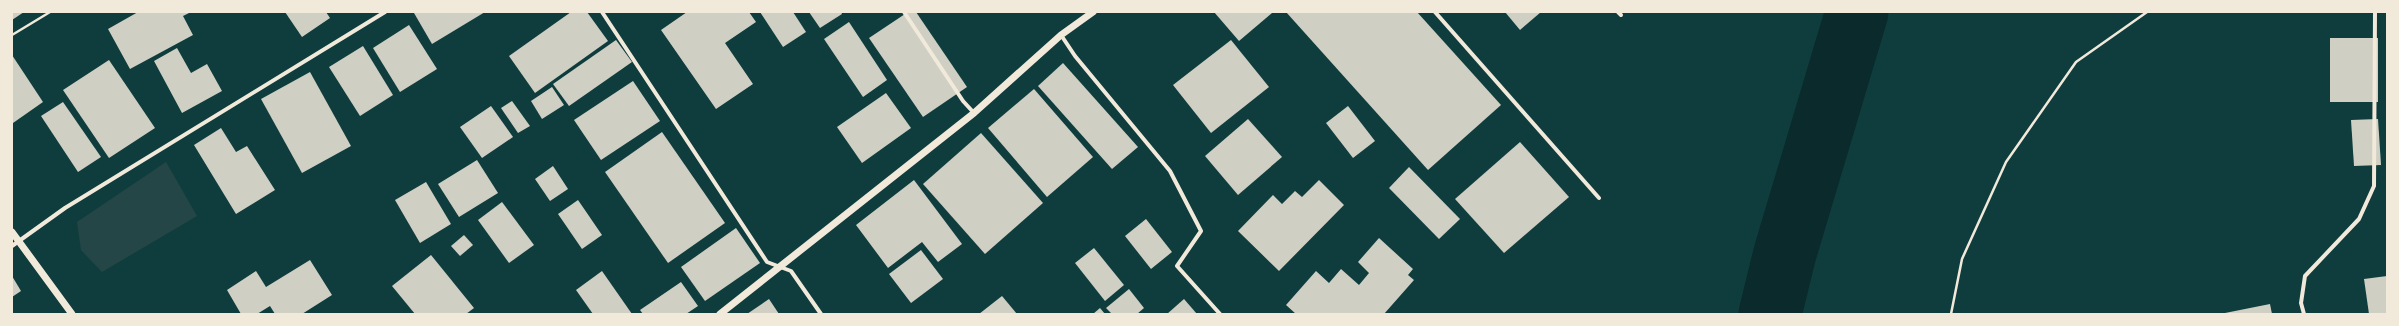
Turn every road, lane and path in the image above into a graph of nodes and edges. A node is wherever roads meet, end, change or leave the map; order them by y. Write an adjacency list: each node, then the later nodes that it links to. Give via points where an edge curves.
1 (50, 12): 9 (path)
2 (385, 12): 14 (street, via 65,208)
3 (602, 12): 15 (street, via 767,262)
4 (904, 12): 11 (street, via 963,101)
5 (1093, 12): 10 (street)
6 (1435, 12): 12 (street)
7 (2147, 12): 20 (path, via 2076,62 2006,162 1962,259)
8 (2375, 12): 21 (street, via 2374,186 2359,219 2304,276)
9 (12, 35)
10 (1061, 35): 11 (street); 19 (street, via 1075,56 1170,171 1201,231 1177,266)
11 (974, 113): 15 (street)
12 (1599, 198)
13 (12, 232): 14 (street)
14 (15, 243): 16 (street)
15 (780, 266): 17 (street); 18 (street, via 791,271)
16 (72, 314)
17 (720, 314)
18 (821, 314)
19 (1220, 314)
20 (1951, 314)
21 (2304, 314)

